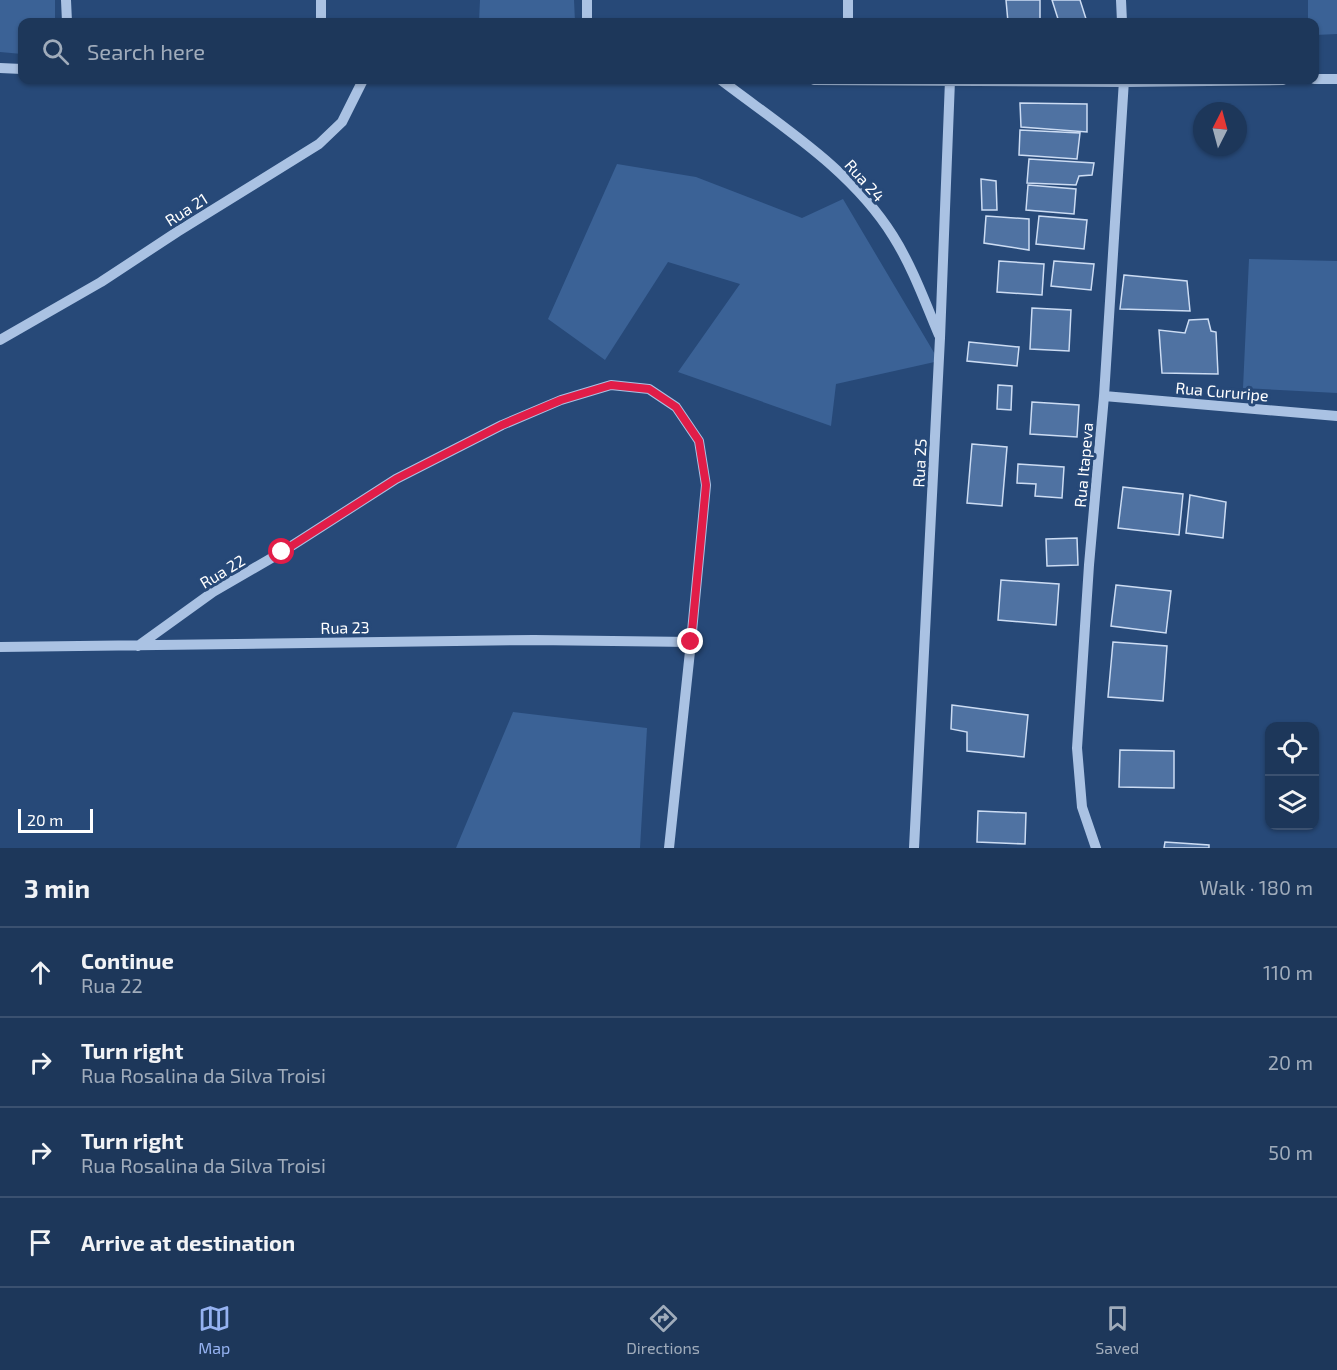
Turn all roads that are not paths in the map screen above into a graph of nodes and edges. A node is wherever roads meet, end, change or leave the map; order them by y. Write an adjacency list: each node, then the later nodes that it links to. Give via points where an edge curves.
1 (66, 0): 6 (street)
2 (321, 0): 7 (street)
3 (586, 0): 8 (street)
4 (848, 0): 9 (street)
5 (1121, 0): 10 (street)
6 (67, 18)
7 (321, 18)
8 (587, 18)
9 (848, 18)
10 (1122, 18)
11 (0, 68): 12 (street)
12 (18, 69)
13 (1319, 79): 14 (street)
14 (1337, 79)
15 (361, 84): 20 (street, Rua 21, via 342,122 319,144 101,282)
16 (726, 84): 19 (street, Rua 24, via 833,167 861,195 892,235)
17 (950, 84): 19 (street, Rua 25)
18 (1124, 84): 21 (street, Rua Itapeva)
19 (940, 338): 27 (street, Rua 25)
20 (0, 340)
21 (1104, 396): 22 (street, Rua Cururipe); 28 (street, Rua Itapeva, via 1077,748 1082,807)
22 (1337, 416)
23 (691, 642): 24 (street, Rua 23, via 534,639); 24 (street, Rua 22, via 706,485 699,441 676,407 649,389 611,385 561,400 502,425 396,479 213,592); 26 (street)
24 (138, 645): 25 (street, Rua 23)
25 (0, 647)
26 (669, 848)
27 (914, 848)
28 (1096, 848)

